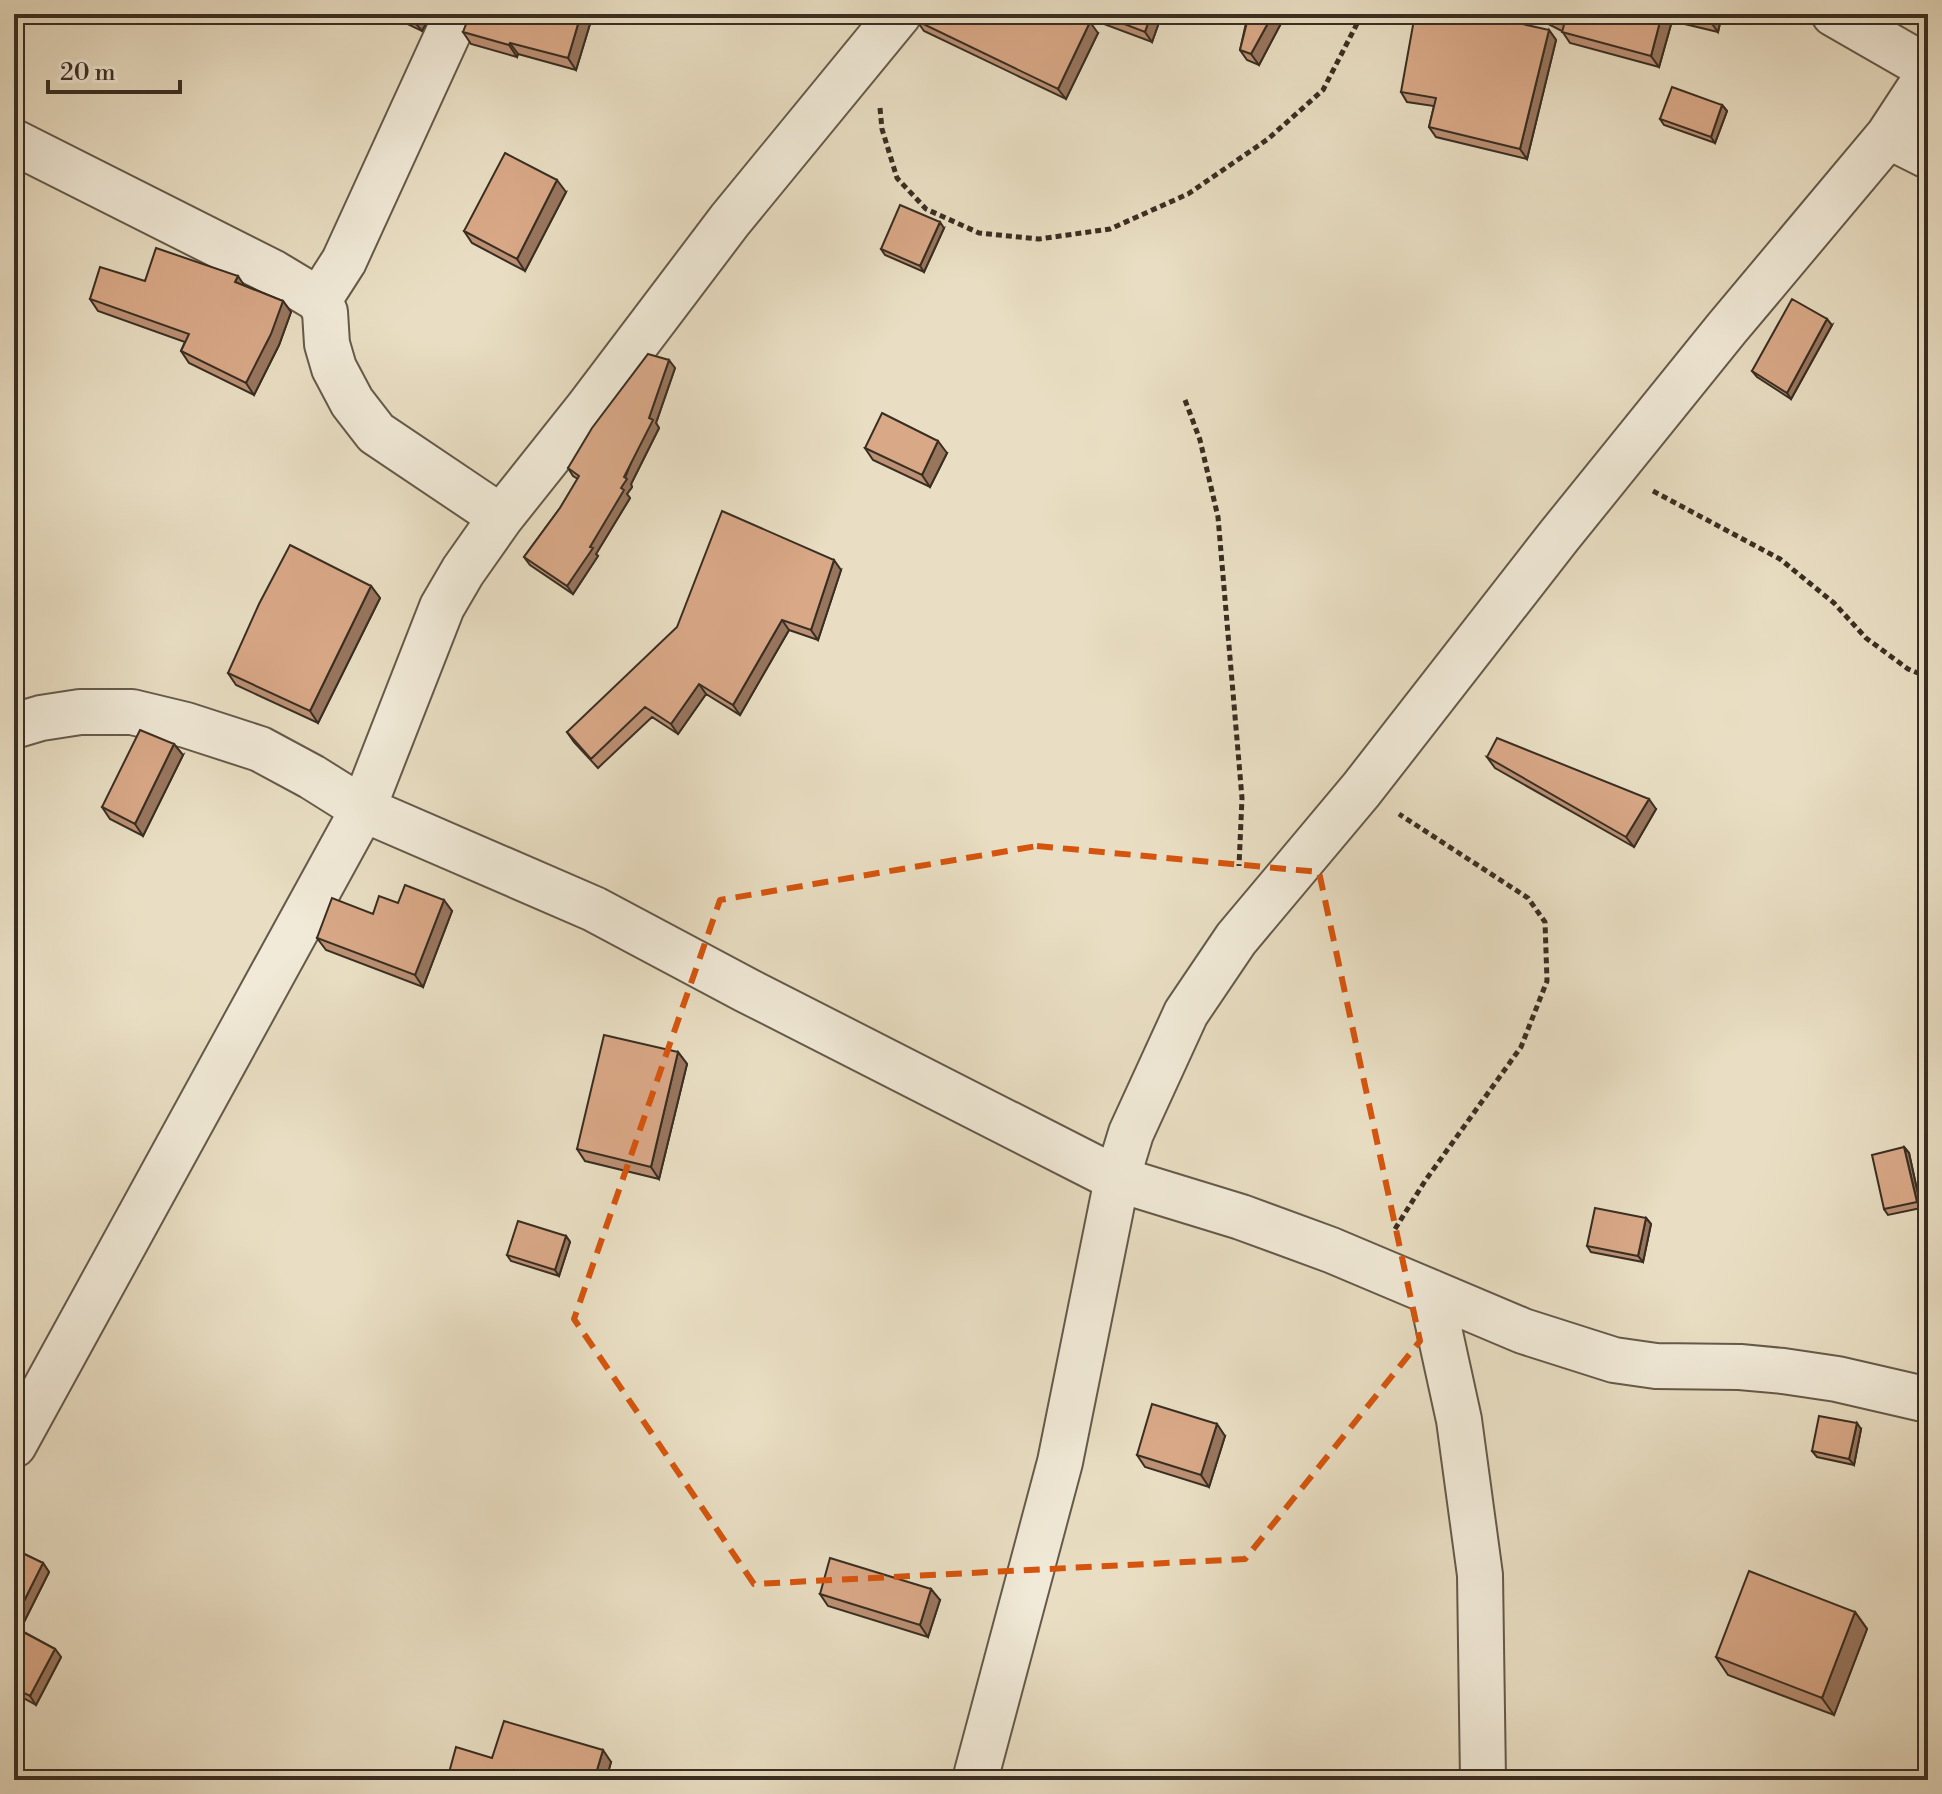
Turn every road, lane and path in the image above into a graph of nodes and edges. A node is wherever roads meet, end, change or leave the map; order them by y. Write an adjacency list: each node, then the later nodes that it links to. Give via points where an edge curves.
1 (457, 14): 10 (street, via 344,261)
2 (1362, 14): 4 (path, via 1323,90 1268,139 1188,194 1110,229 1039,239 979,233 926,209 897,178 882,129)
3 (1834, 14): 5 (street)
4 (888, 28): 13 (street, via 730,220)
5 (1928, 68)
6 (1928, 75): 7 (street)
7 (1888, 136): 9 (street); 12 (street)
8 (14, 142): 10 (street)
9 (1928, 156)
10 (319, 300): 13 (street, via 334,368 376,433)
11 (1185, 400): 18 (path, via 1218,517 1242,798)
12 (1613, 469): 14 (path, via 1780,559 1834,603 1866,638); 16 (street)
13 (501, 517): 17 (street, via 442,607)
14 (1928, 677)
15 (14, 726): 17 (street, via 80,712 132,712 260,749)
16 (1361, 790): 18 (street); 20 (path, via 1528,898 1545,922 1547,981 1521,1047 1425,1181)
17 (363, 809): 19 (street, via 594,909); 23 (street)
18 (1236, 939): 19 (street, via 1186,1013 1131,1133)
19 (1117, 1179): 20 (street, via 1241,1217); 24 (street, via 1060,1462)
20 (1372, 1267): 21 (street)
21 (1431, 1292): 22 (street, via 1523,1331 1614,1360 1783,1371); 25 (street, via 1459,1420 1480,1575)
22 (1928, 1400)
23 (14, 1445)
24 (975, 1780)
25 (1483, 1780)

